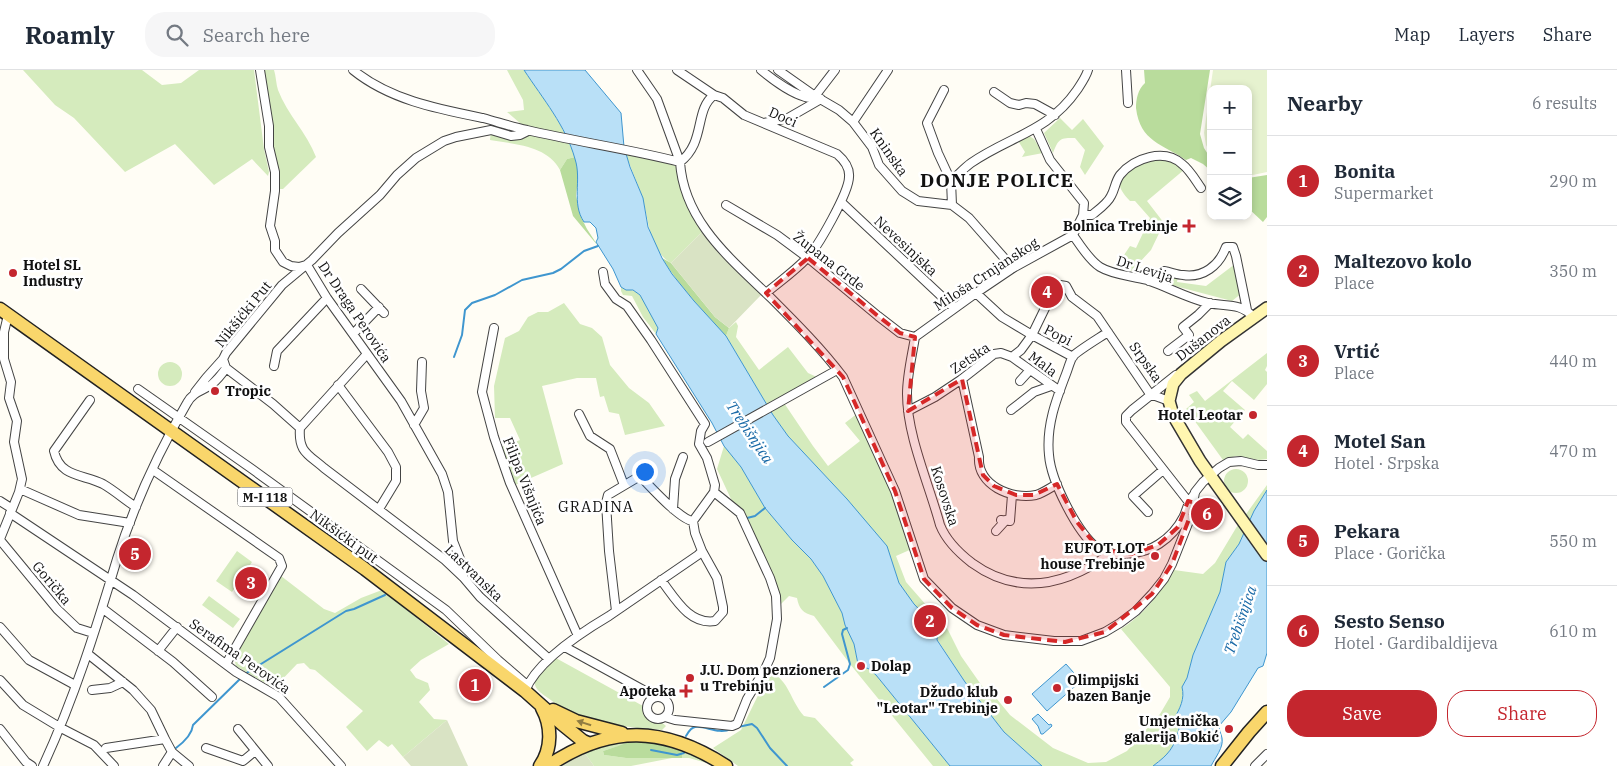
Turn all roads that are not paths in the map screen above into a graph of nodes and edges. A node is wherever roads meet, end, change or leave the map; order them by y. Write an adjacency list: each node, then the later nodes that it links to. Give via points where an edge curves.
1 (260, 70): 30 (street, Dr Draga Perovića, via 269,146 276,172 270,226 275,250 283,262 291,266)
2 (353, 70): 20 (street, via 397,96)
3 (636, 70): 21 (street, via 657,99)
4 (677, 70): 13 (street, Doci)
5 (761, 70): 14 (street, via 800,95)
6 (778, 70): 14 (street, Kninska)
7 (835, 70): 14 (street)
8 (888, 70): 17 (street)
9 (1088, 70): 16 (street, via 1070,101)
10 (1126, 70): 15 (street)
11 (944, 90): 22 (street, via 926,123)
12 (994, 92): 16 (street, via 1010,103 1035,104)
13 (714, 95): 18 (street, Doci, via 744,115); 21 (street, via 704,104 694,146)
14 (818, 98): 17 (street, Kninska); 18 (street, via 788,118)
15 (1128, 103)
16 (1055, 115): 19 (street)
17 (852, 122): 26 (street, Kninska, via 872,147 879,165 902,191 918,201)
18 (764, 123): 24 (street, Doci, via 843,159 849,178)
19 (1036, 129): 22 (street, via 970,163); 27 (street, via 1050,160 1084,203)
20 (528, 131): 21 (street); 30 (street, Nikšićki Put, via 511,136 491,130 456,136 431,148 407,166)
21 (680, 162): 35 (street, via 683,184 697,218 710,238)
22 (951, 181): 26 (street)
23 (1201, 188): 27 (street, via 1182,163 1167,157 1143,158 1128,166 1119,176 1111,197 1092,215)
24 (841, 202): 29 (street, Doci); 39 (street, Nevesinjska)
25 (726, 205): 29 (street, Župana Grde)
26 (952, 205): 31 (street, via 969,218)
27 (1084, 215): 28 (street)
28 (1072, 234): 31 (street, Miloša Crnjanskog); 33 (street, Dr Levija, via 1098,266)
29 (808, 258): 35 (street, Doci); 47 (street, Župana Grde, via 878,316 900,332)
30 (308, 265): 37 (street, Dr Draga Perovića); 52 (street, Nikšićki Put, via 282,284)
31 (1013, 268): 36 (street, Miloša Crnjanskog)
32 (603, 272): 86 (street, via 604,284 616,299 627,306 652,340 705,424 700,444 713,475)
33 (1149, 281): 38 (street, Dr Levija); 42 (street, via 1164,271 1182,275 1204,273 1219,261 1226,247 1233,247)
34 (361, 289): 45 (street, via 382,310)
35 (766, 293): 58 (street)
36 (976, 293): 39 (street, Miloša Crnjanskog); 46 (street, via 1002,317)
37 (327, 298): 45 (street, Dr Draga Perovića); 56 (street, via 277,351)
38 (1210, 303): 42 (street, Dr Levija, via 1237,306); 48 (street, via 1183,326 1189,335)
39 (954, 308): 47 (street, Miloša Crnjanskog)
40 (1267, 308): 42 (street, Dušanova)
41 (4, 312): 53 (street); 76 (main road, Nikšićki put / M-I 118)
42 (1250, 313): 55 (street, Dušanova)
43 (494, 328): 110 (street, Filipa Višnjića, via 482,392 494,437 510,483)
44 (1108, 332): 46 (street, Srpska, via 1097,316 1076,301 1066,286 1060,285); 50 (street); 67 (street, Srpska)
45 (352, 334): 49 (street, Dr Draga Perovića)
46 (1032, 335): 50 (street, Popi); 51 (street, Zetska)
47 (915, 337): 71 (street, Kosovska)
48 (1168, 351)
49 (366, 354): 62 (street); 74 (street, Dr Draga Perovića, via 401,401)
50 (1073, 356): 65 (street)
51 (1012, 357): 59 (street, Mala); 60 (street, Zetska, via 994,354)
52 (222, 359): 57 (street, Nikšićki Put); 66 (street)
53 (2, 361): 85 (street, via 11,382 10,398 18,421 14,442 22,479)
54 (422, 362): 74 (street, via 424,408)
55 (1192, 364): 67 (street); 69 (street, Dušanova, via 1176,380)
56 (274, 366)
57 (226, 368): 66 (street, Nikšićki Put, via 213,383); 75 (street)
58 (837, 370): 77 (street); 89 (street, via 858,407 895,491 924,579 952,608 977,625 1004,635 1054,641 1081,641 1105,632 1136,611 1164,578 1175,556)
59 (1030, 370): 61 (street); 63 (street, Mala)
60 (962, 379): 71 (street, Zetska); 87 (street, via 979,468 994,486)
61 (1020, 381)
62 (338, 385): 75 (street); 91 (street, via 396,467 396,481)
63 (1051, 386): 65 (street, Mala); 70 (street, via 1034,392)
64 (138, 389): 73 (street, Nikšićki put)
65 (1060, 391): 83 (street, via 1049,426 1048,444)
66 (195, 392): 73 (street, Nikšićki Put)
67 (1150, 394): 69 (street, Srpska); 81 (street, via 1126,416 1126,422)
68 (90, 400): 90 (street, via 54,451 56,459 78,477 103,484)
69 (1169, 401): 82 (street, via 1173,416)
70 (1011, 410)
71 (908, 411): 100 (street, Kosovska, via 911,431 944,534 978,567 1005,580 1031,584 1079,572)
72 (579, 414): 84 (street, via 590,436 610,448)
73 (179, 418): 76 (street, Nikšićki Put); 119 (street, Nikšićki put, via 446,610)
74 (414, 425): 102 (street, Dr Draga Perovića, via 442,474 448,492 453,540 464,569)
75 (300, 428): 91 (street, Lastvanska, via 299,440 305,451)
76 (172, 431): 80 (street); 119 (main road, Nikšićki put / M-I 118)
77 (708, 442)
78 (683, 457): 92 (street, via 674,479)
79 (1267, 465): 82 (street, via 1229,462)
80 (153, 470): 90 (street); 115 (street, via 279,558 282,566)
81 (1163, 470): 89 (street); 94 (street, via 1134,496)
82 (1210, 475): 89 (street); 101 (street)
83 (1057, 484): 87 (street, via 1034,495); 100 (street, via 1090,541)
84 (624, 485): 92 (street, via 640,476); 106 (street, via 608,495 606,502)
85 (20, 489): 93 (street); 96 (street, via 79,515)
86 (714, 492): 95 (street); 125 (street, via 740,513 776,596 777,619 770,658 737,724)
87 (1012, 495): 97 (street, via 1010,521 1003,520)
88 (0, 502): 93 (street, Gorička)
89 (1191, 502): 100 (street, via 1178,527 1158,545 1145,552)
90 (136, 507): 96 (street)
91 (379, 509): 102 (street, Lastvanska)
92 (673, 509): 95 (street)
93 (11, 511): 98 (street); 104 (street, Gorička)
94 (1148, 512)
95 (692, 521): 99 (street)
96 (130, 523): 104 (street)
97 (996, 531)
98 (0, 540): 109 (street, Gorička, via 56,609 77,628)
99 (702, 551): 103 (street); 103 (street, via 717,578 723,607 715,621 690,615)
100 (1111, 553)
101 (1267, 555)
102 (463, 577): 114 (street, Lastvanska, via 480,597)
103 (661, 580): 106 (street)
104 (111, 582): 105 (street); 108 (street, Serafima Perovića)
105 (102, 608): 109 (street); 112 (street)
106 (616, 611): 110 (street)
107 (0, 627): 118 (street, via 29,660)
108 (177, 628): 112 (street); 115 (street, Serafima Perovića)
109 (93, 633): 113 (street)
110 (578, 636): 111 (street)
111 (565, 647): 114 (street); 122 (street)
112 (158, 651): 121 (street)
113 (88, 654): 117 (street); 118 (street)
114 (549, 659): 119 (street)
115 (226, 664): 145 (street, Serafima Perovića, via 279,697)
116 (0, 680): 127 (street, via 23,705)
117 (123, 682): 120 (street, via 110,688); 131 (street, via 151,710)
118 (75, 685): 127 (street)
119 (526, 688): 123 (main road, Nikšićki put / M-I 118)
120 (92, 690)
121 (212, 697)
122 (656, 697): 125 (street, via 663,698 668,704 669,711); 125 (street, via 648,704 648,711 654,718)
123 (538, 702): 130 (main road, M-I 118, one-way to 123, via 576,721); 132 (main road, Nikšićki put / M-I 118); 146 (main road, via 549,730 548,749)
124 (1267, 712): 126 (main road)
125 (665, 717)
126 (1262, 721): 149 (main road)
127 (61, 728): 138 (street); 141 (street, via 94,745)
128 (0, 729): 139 (street)
129 (238, 729): 135 (street)
130 (631, 735): 132 (main road, M-I 118, via 604,738); 148 (main road, M-I 118, via 674,740)
131 (165, 739): 133 (street); 136 (street)
132 (590, 744): 147 (main road)
133 (106, 748)
134 (206, 748): 135 (street, via 243,761)
135 (256, 751): 144 (street)
136 (172, 752): 142 (street); 143 (street)
137 (1267, 754): 150 (street)
138 (44, 763): 140 (street)
139 (32, 766)
140 (54, 766)
141 (114, 766)
142 (163, 766)
143 (189, 766)
144 (268, 766)
145 (341, 766)
146 (540, 766)
147 (548, 766)
148 (726, 766)
149 (1222, 766)
150 (1255, 766)

